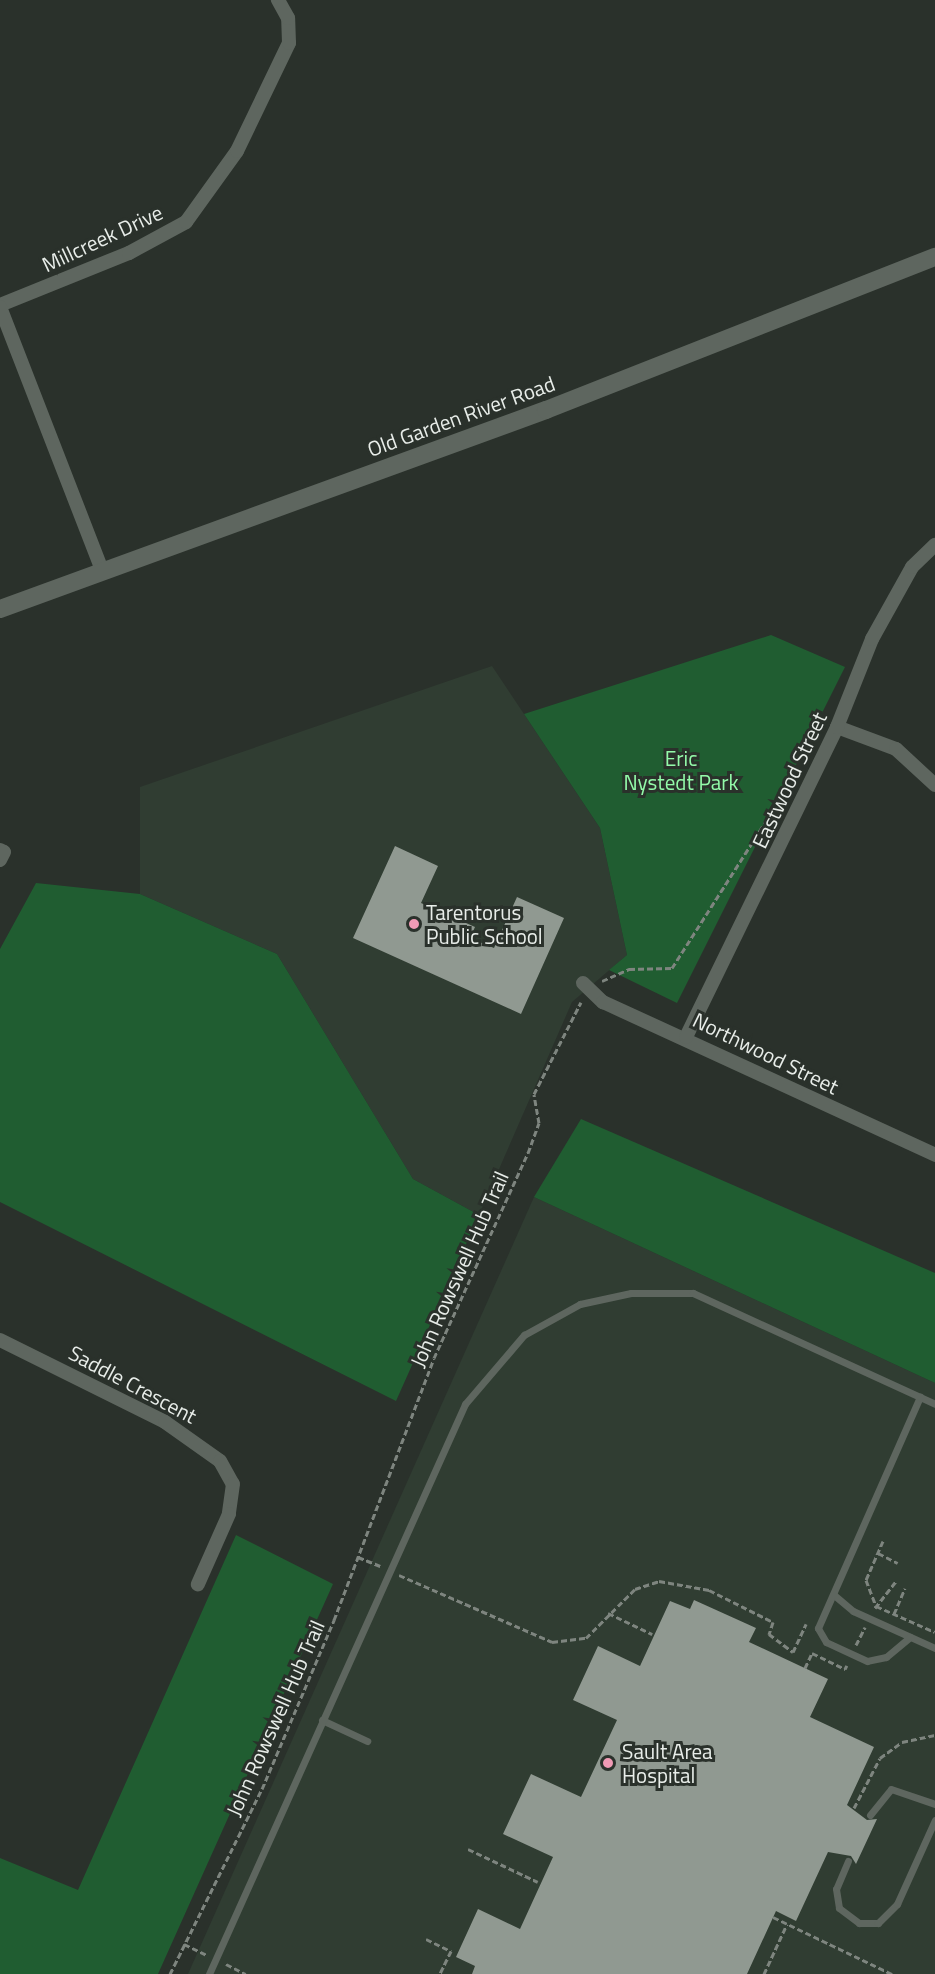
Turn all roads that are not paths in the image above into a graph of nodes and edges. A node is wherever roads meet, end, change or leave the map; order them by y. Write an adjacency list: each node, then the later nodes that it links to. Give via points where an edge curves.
1 (278, 0): 3 (street, Millcreek Drive, via 288,18 289,43 237,151 186,222 129,253)
2 (935, 257): 5 (main road, Old Garden River Road, via 546,410)
3 (0, 306): 5 (street, Millcreek Drive)
4 (935, 545): 7 (street, Eastwood Street, via 912,567 872,639)
5 (102, 570): 6 (main road, Old Garden River Road)
6 (0, 609)
7 (837, 728): 8 (street, via 896,749); 10 (street, Eastwood Street)
8 (935, 785)
9 (587, 987): 10 (street, Northwood Street, via 603,1002)
10 (686, 1037): 11 (street, Northwood Street)
11 (935, 1155)
12 (0, 1340): 15 (street, Saddle Crescent, via 165,1422 220,1461 233,1484 230,1514)
13 (920, 1397): 14 (lane); 16 (lane); 19 (lane, via 693,1293 631,1293 580,1304 524,1335 465,1404)
14 (935, 1404)
15 (198, 1584)
16 (834, 1595): 17 (lane, via 869,1618); 17 (lane, via 818,1628 826,1642 877,1660)
17 (910, 1637): 18 (lane)
18 (935, 1648)
19 (322, 1720): 20 (lane); 25 (lane)
20 (367, 1741)
21 (935, 1804): 22 (lane, via 891,1790)
22 (870, 1815)
23 (935, 1820): 24 (lane, via 897,1904 878,1923 859,1923 839,1908 836,1889)
24 (848, 1861)
25 (209, 1974)

